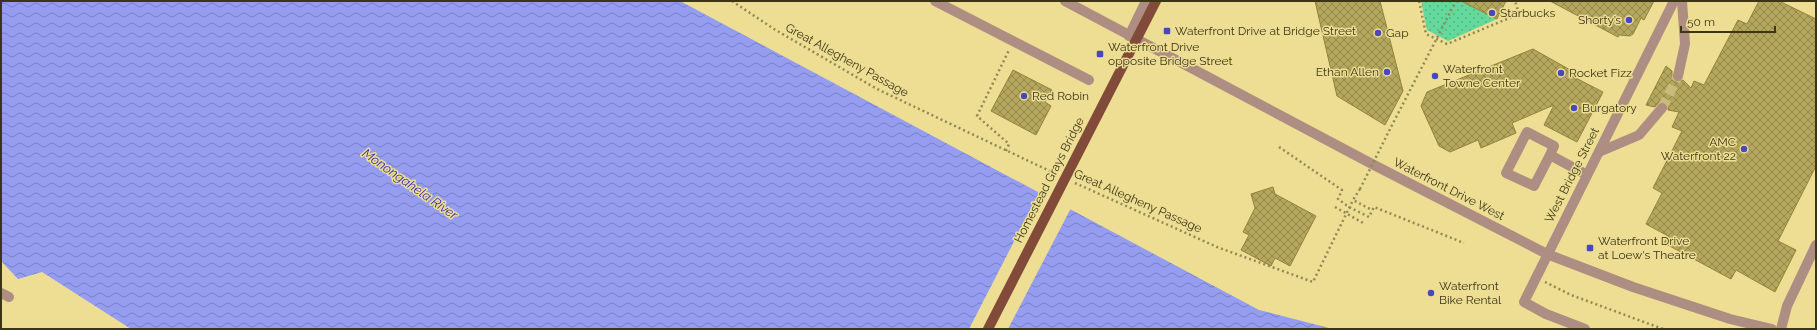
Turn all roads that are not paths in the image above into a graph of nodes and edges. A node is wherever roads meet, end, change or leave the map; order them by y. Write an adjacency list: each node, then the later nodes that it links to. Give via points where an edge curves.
1 (935, 1): 9 (street)
2 (1064, 1): 7 (street, Waterfront Drive West)
3 (1146, 1): 7 (street)
4 (1156, 1): 16 (main road, Homestead Grays Bridge, bridge)
5 (1674, 1): 11 (street, West Bridge Street)
6 (1682, 1): 8 (street, via 1685,44)
7 (1129, 36): 15 (street, Waterfront Drive West)
8 (1678, 76)
9 (1089, 80)
10 (1662, 108): 11 (street, via 1639,135)
11 (1599, 152): 13 (street, West Bridge Street)
12 (1550, 155): 12 (street, via 1534,186 1506,173 1527,132 1554,146); 13 (street)
13 (1587, 174): 15 (street, West Bridge Street)
14 (1816, 246): 19 (street, via 1787,306)
15 (1547, 254): 17 (street, West Bridge Street, via 1524,302 1546,314); 18 (street, Waterfront Drive West, via 1640,290 1730,319)
16 (988, 329)
17 (1585, 329)
18 (1772, 329)
19 (1781, 329)

